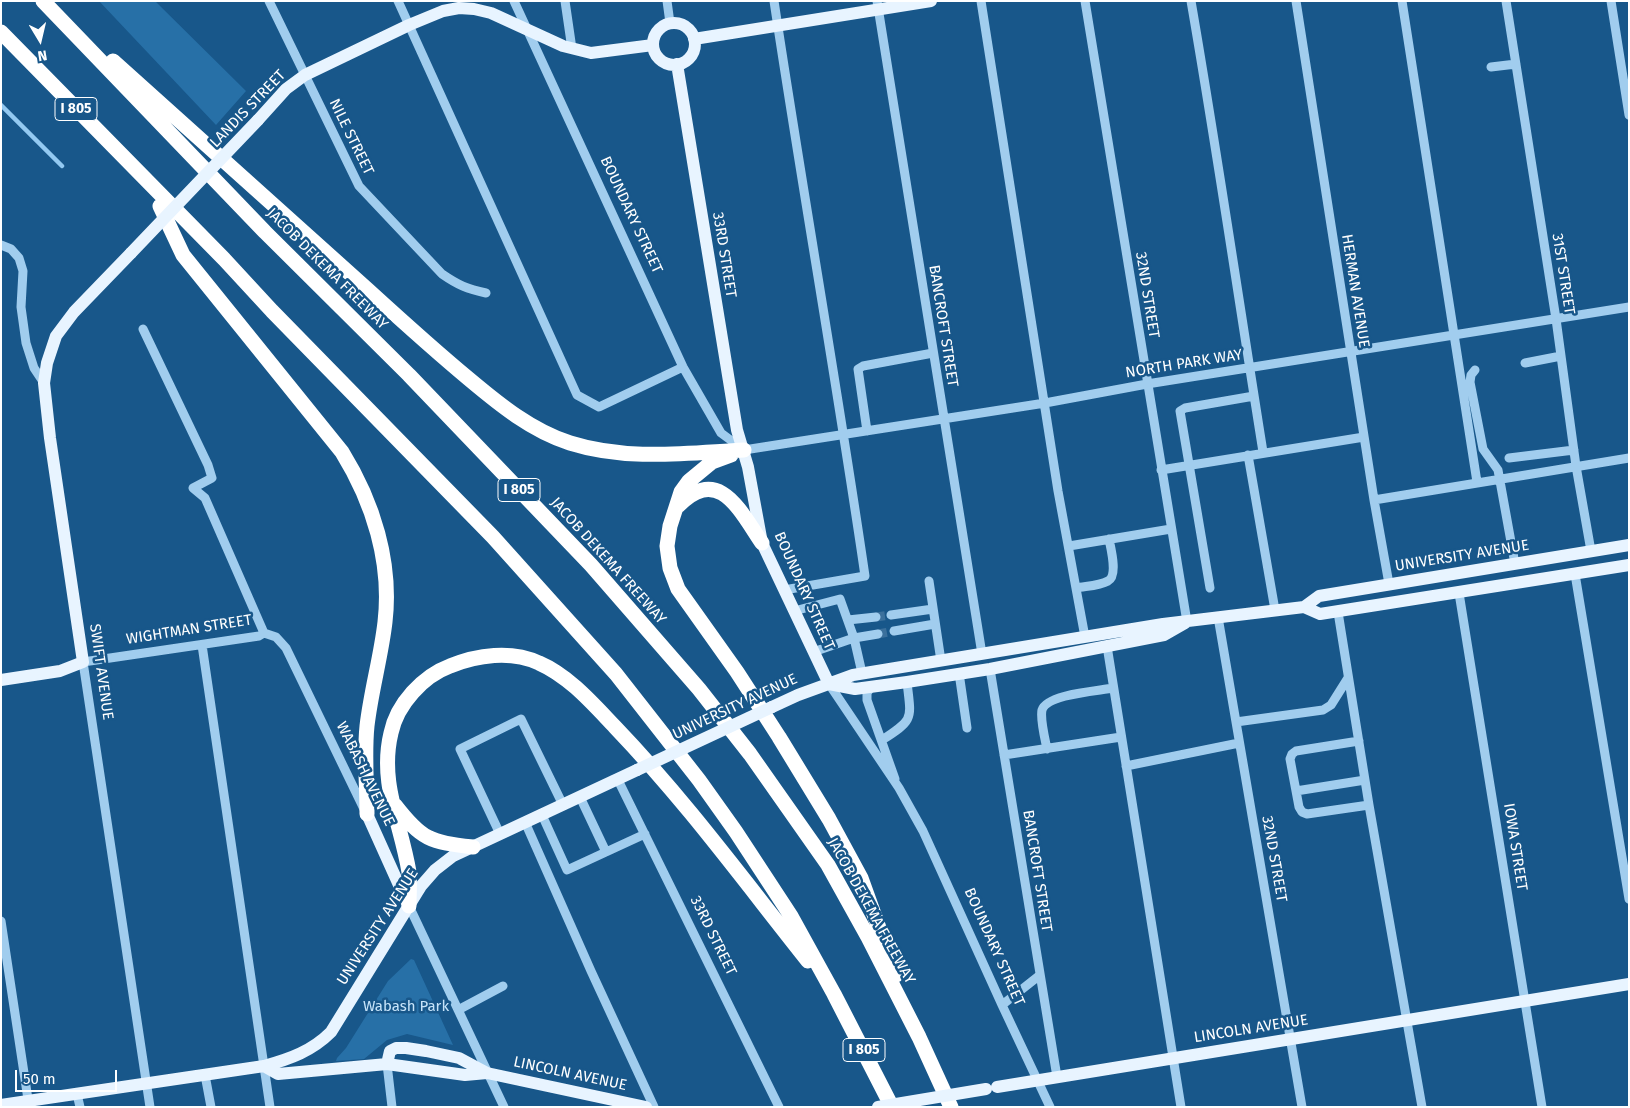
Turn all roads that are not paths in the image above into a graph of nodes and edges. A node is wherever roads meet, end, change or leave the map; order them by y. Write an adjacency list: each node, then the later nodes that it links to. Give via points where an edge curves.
1 (44, 1): 52 (highway, via 504,408 544,432 569,443 598,450 662,455); 146 (highway, JACOB DEKEMA FREEWAY / I 805, via 591,565 699,689 750,754 828,865)
2 (270, 1): 28 (street, NILE STREET)
3 (398, 1): 18 (street)
4 (514, 1): 20 (street, BOUNDARY STREET)
5 (565, 1): 24 (street)
6 (667, 1): 17 (street)
7 (774, 1): 19 (street)
8 (931, 1): 16 (main road)
9 (981, 1): 47 (street)
10 (1085, 1): 45 (street, 32ND STREET)
11 (1191, 1): 42 (street)
12 (1296, 1): 37 (street, HERMAN AVENUE)
13 (1402, 1): 36 (street)
14 (1506, 1): 26 (street, 31ST STREET)
15 (1611, 1): 29 (street)
16 (877, 5): 19 (main road); 38 (street, BANCROFT STREET)
17 (670, 23): 22 (main road, via 685,26); 23 (main road, via 655,34)
18 (409, 25): 20 (main road, LANDIS STREET, via 459,8 490,13); 28 (main road, LANDIS STREET); 41 (street, via 577,395 599,408)
19 (778, 26): 22 (main road); 50 (street)
20 (527, 30): 24 (main road, LANDIS STREET); 41 (street, BOUNDARY STREET)
21 (1, 32): 30 (highway, I 805)
22 (694, 39): 25 (main road, via 691,56)
23 (653, 46): 24 (main road, LANDIS STREET, via 591,53); 25 (main road, via 660,59)
24 (572, 48)
25 (677, 64): 52 (main road, 33RD STREET, via 737,430)
26 (1516, 64): 27 (street); 34 (street, 31ST STREET)
27 (1491, 67)
28 (305, 74): 32 (street, NILE STREET, via 359,186 442,274 456,284); 44 (main road, LANDIS STREET, bridge, via 74,312 56,336)
29 (1629, 115)
30 (151, 186): 128 (highway, via 183,255 342,452 375,523 386,576 386,606 367,731); 141 (highway, I 805, via 493,537 616,674 736,832 791,916)
31 (1, 245): 44 (street, SWIFT AVENUE, via 11,249 19,258 24,271 21,306 29,355)
32 (486, 293)
33 (1629, 308): 34 (street, NORTH PARK WAY)
34 (1556, 319): 36 (street, NORTH PARK WAY); 39 (street, 31ST STREET)
35 (143, 329): 92 (street, via 208,465 212,478 193,488 205,498)
36 (1453, 335): 37 (street, NORTH PARK WAY); 62 (street)
37 (1350, 352): 42 (street, NORTH PARK WAY); 51 (street, HERMAN AVENUE)
38 (933, 354): 48 (street, BANCROFT STREET); 49 (street, via 858,368)
39 (1561, 356): 40 (street); 53 (street, 31ST STREET)
40 (1525, 363)
41 (683, 367): 52 (street, BOUNDARY STREET, via 721,433)
42 (1249, 368): 45 (street, NORTH PARK WAY); 46 (street)
43 (1475, 370): 61 (street, via 1470,382 1483,449)
44 (44, 384): 101 (main road, SWIFT AVENUE)
45 (1147, 384): 47 (street, NORTH PARK WAY); 60 (street, 32ND STREET)
46 (1254, 396): 54 (street); 58 (street, via 1180,411)
47 (1046, 403): 48 (street, NORTH PARK WAY); 69 (street)
48 (944, 419): 49 (street, NORTH PARK WAY); 99 (street, BANCROFT STREET)
49 (867, 431): 50 (street, NORTH PARK WAY)
50 (844, 434): 52 (street, NORTH PARK WAY); 78 (street, via 865,576)
51 (1364, 437): 54 (street); 63 (street, HERMAN AVENUE)
52 (744, 450): 64 (highway, via 712,462 689,481); 67 (main road, BOUNDARY STREET)
53 (1574, 450): 56 (street); 59 (street, 31ST STREET)
54 (1263, 452): 55 (street)
55 (1248, 455): 58 (street); 82 (street)
56 (1510, 458)
57 (1629, 458): 59 (street)
58 (1188, 465): 60 (street); 77 (street)
59 (1576, 466): 61 (street); 70 (street, 31ST STREET)
60 (1161, 470): 65 (street, 32ND STREET)
61 (1500, 478): 62 (street); 71 (street)
62 (1477, 482): 63 (street)
63 (1374, 500): 75 (street, HERMAN AVENUE)
64 (676, 508): 67 (highway, via 692,493 716,489 730,498); 146 (highway, via 667,546 670,568 678,589 779,737 857,870)
65 (1171, 529): 66 (street); 89 (street, 32ND STREET)
66 (1109, 540): 69 (street); 76 (street, via 1113,576 1108,581)
67 (762, 543): 78 (main road, BOUNDARY STREET)
68 (1629, 545): 70 (main road, UNIVERSITY AVENUE)
69 (1069, 546): 76 (street)
70 (1591, 551): 71 (main road, UNIVERSITY AVENUE)
71 (1515, 564): 75 (main road, UNIVERSITY AVENUE)
72 (1629, 565): 73 (main road, UNIVERSITY AVENUE)
73 (1575, 574): 79 (main road, UNIVERSITY AVENUE); 135 (street)
74 (929, 581): 81 (street)
75 (1389, 584): 80 (main road, UNIVERSITY AVENUE, via 1319,596)
76 (1076, 588): 94 (street)
77 (1210, 588)
78 (784, 590): 83 (main road, BOUNDARY STREET)
79 (1459, 593): 84 (main road, UNIVERSITY AVENUE); 142 (street, IOWA STREET)
80 (1304, 607): 82 (main road, UNIVERSITY AVENUE); 84 (main road, UNIVERSITY AVENUE, via 1320,614)
81 (933, 609): 85 (street); 90 (street)
82 (1275, 610): 87 (main road, UNIVERSITY AVENUE)
83 (794, 611): 88 (street, via 840,599); 98 (main road, BOUNDARY STREET)
84 (1338, 612): 105 (street)
85 (891, 614)
86 (876, 617): 88 (street)
87 (1218, 617): 89 (main road, UNIVERSITY AVENUE); 111 (street, 32ND STREET)
88 (848, 620): 95 (street)
89 (1187, 622): 94 (main road, UNIVERSITY AVENUE); 97 (main road, UNIVERSITY AVENUE, via 1167,635)
90 (935, 624): 91 (street); 100 (street)
91 (894, 631)
92 (264, 633): 96 (street, WIGHTMAN STREET); 128 (street, WABASH AVENUE, via 276,637 286,648)
93 (878, 634): 95 (street)
94 (1085, 637): 99 (main road, UNIVERSITY AVENUE)
95 (854, 638): 98 (street); 103 (street)
96 (202, 645): 101 (street, WIGHTMAN STREET); 150 (street)
97 (1107, 646): 102 (main road, UNIVERSITY AVENUE); 110 (street)
98 (813, 652): 108 (main road, BOUNDARY STREET)
99 (982, 654): 100 (main road, UNIVERSITY AVENUE)
100 (941, 661): 103 (main road, UNIVERSITY AVENUE)
101 (83, 662): 106 (main road, WIGHTMAN STREET, via 60,671); 155 (street, SWIFT AVENUE)
102 (990, 669): 104 (main road, UNIVERSITY AVENUE); 118 (street, BANCROFT STREET)
103 (862, 674): 108 (main road, UNIVERSITY AVENUE)
104 (958, 674): 107 (main road, UNIVERSITY AVENUE); 112 (street)
105 (1348, 678): 111 (street, via 1331,705 1323,710); 115 (street)
106 (1, 680)
107 (906, 682): 109 (main road, UNIVERSITY AVENUE); 114 (street, via 910,717 904,726)
108 (829, 684): 109 (main road, UNIVERSITY AVENUE, via 855,689); 120 (main road, UNIVERSITY AVENUE, bridge, via 798,695); 122 (street, BOUNDARY STREET)
109 (871, 687): 114 (street, via 867,700)
110 (1113, 688): 113 (street); 117 (street, via 1056,698 1044,704 1041,713)
111 (1236, 722): 116 (street, 32ND STREET)
112 (967, 728)
113 (1121, 737): 117 (street); 119 (street)
114 (882, 740): 122 (street)
115 (1359, 741): 121 (street); 123 (street, via 1292,754 1290,759)
116 (1239, 744): 119 (street); 147 (street, 32ND STREET)
117 (1046, 749): 118 (street)
118 (1004, 755): 138 (street, BANCROFT STREET)
119 (1126, 766): 148 (street)
120 (618, 780): 124 (main road, UNIVERSITY AVENUE); 132 (street, 33RD STREET)
121 (1365, 780): 123 (street); 127 (street)
122 (899, 788): 143 (street, BOUNDARY STREET, via 923,831)
123 (1296, 791): 127 (street, via 1299,807 1307,814)
124 (580, 797): 126 (main road, UNIVERSITY AVENUE); 134 (street)
125 (392, 802): 133 (highway, via 424,837); 136 (highway, via 408,870); 141 (highway, via 386,764 391,730 399,712 427,679 443,668 467,659 514,656 539,663 562,677 636,748 694,815)
126 (562, 805): 129 (main road, UNIVERSITY AVENUE); 131 (street, via 521,720 460,749)
127 (1369, 805): 145 (street)
128 (367, 814): 136 (main road, WABASH AVENUE)
129 (542, 815): 130 (main road, UNIVERSITY AVENUE); 134 (street, via 568,870)
130 (525, 822): 131 (main road, UNIVERSITY AVENUE); 166 (street)
131 (500, 834): 133 (main road, UNIVERSITY AVENUE)
132 (645, 834): 134 (street); 167 (street, 33RD STREET)
133 (473, 847): 136 (main road, UNIVERSITY AVENUE, via 453,856 435,870)
134 (606, 852)
135 (1629, 899)
136 (409, 906): 144 (street, WABASH AVENUE); 150 (main road, UNIVERSITY AVENUE, via 331,1032 294,1058)
137 (1, 921): 157 (street)
138 (1040, 975): 143 (street); 153 (street, BANCROFT STREET)
139 (1629, 984): 142 (main road, LINCOLN AVENUE)
140 (503, 986): 144 (street)
141 (834, 994): 169 (highway, I 805)
142 (1526, 1002): 145 (main road, LINCOLN AVENUE); 175 (street, IOWA STREET)
143 (1002, 1005): 154 (street, BOUNDARY STREET)
144 (458, 1010): 151 (street, WABASH AVENUE)
145 (1408, 1020): 147 (main road, LINCOLN AVENUE); 174 (street)
146 (919, 1037): 170 (highway, JACOB DEKEMA FREEWAY / I 805)
147 (1292, 1039): 148 (main road, LINCOLN AVENUE); 173 (street, 32ND STREET)
148 (1172, 1058): 153 (main road, LINCOLN AVENUE); 172 (street)
149 (387, 1064): 150 (main road, via 278,1074); 151 (main road, LINCOLN AVENUE, via 465,1075); 151 (main road, LINCOLN AVENUE, via 390,1051 406,1048 458,1058); 163 (street)
150 (264, 1066): 152 (main road, UNIVERSITY AVENUE); 162 (street)
151 (488, 1074): 164 (street, WABASH AVENUE); 165 (main road, LINCOLN AVENUE)
152 (205, 1075): 155 (main road, UNIVERSITY AVENUE); 161 (street)
153 (1057, 1077): 154 (main road, LINCOLN AVENUE)
154 (1038, 1080): 168 (main road, LINCOLN AVENUE, bridge); 171 (street, BOUNDARY STREET)
155 (147, 1084): 156 (main road, UNIVERSITY AVENUE); 160 (street, SWIFT AVENUE)
156 (78, 1094): 157 (main road, UNIVERSITY AVENUE); 159 (street)
157 (29, 1104): 158 (main road, UNIVERSITY AVENUE)
158 (1, 1105)
159 (80, 1107)
160 (150, 1107)
161 (211, 1107)
162 (270, 1107)
163 (392, 1107)
164 (504, 1107)
165 (646, 1107)
166 (654, 1107)
167 (779, 1107)
168 (878, 1107)
169 (892, 1107)
170 (951, 1107)
171 (1050, 1107)
172 (1181, 1107)
173 (1302, 1107)
174 (1422, 1107)
175 (1542, 1107)

